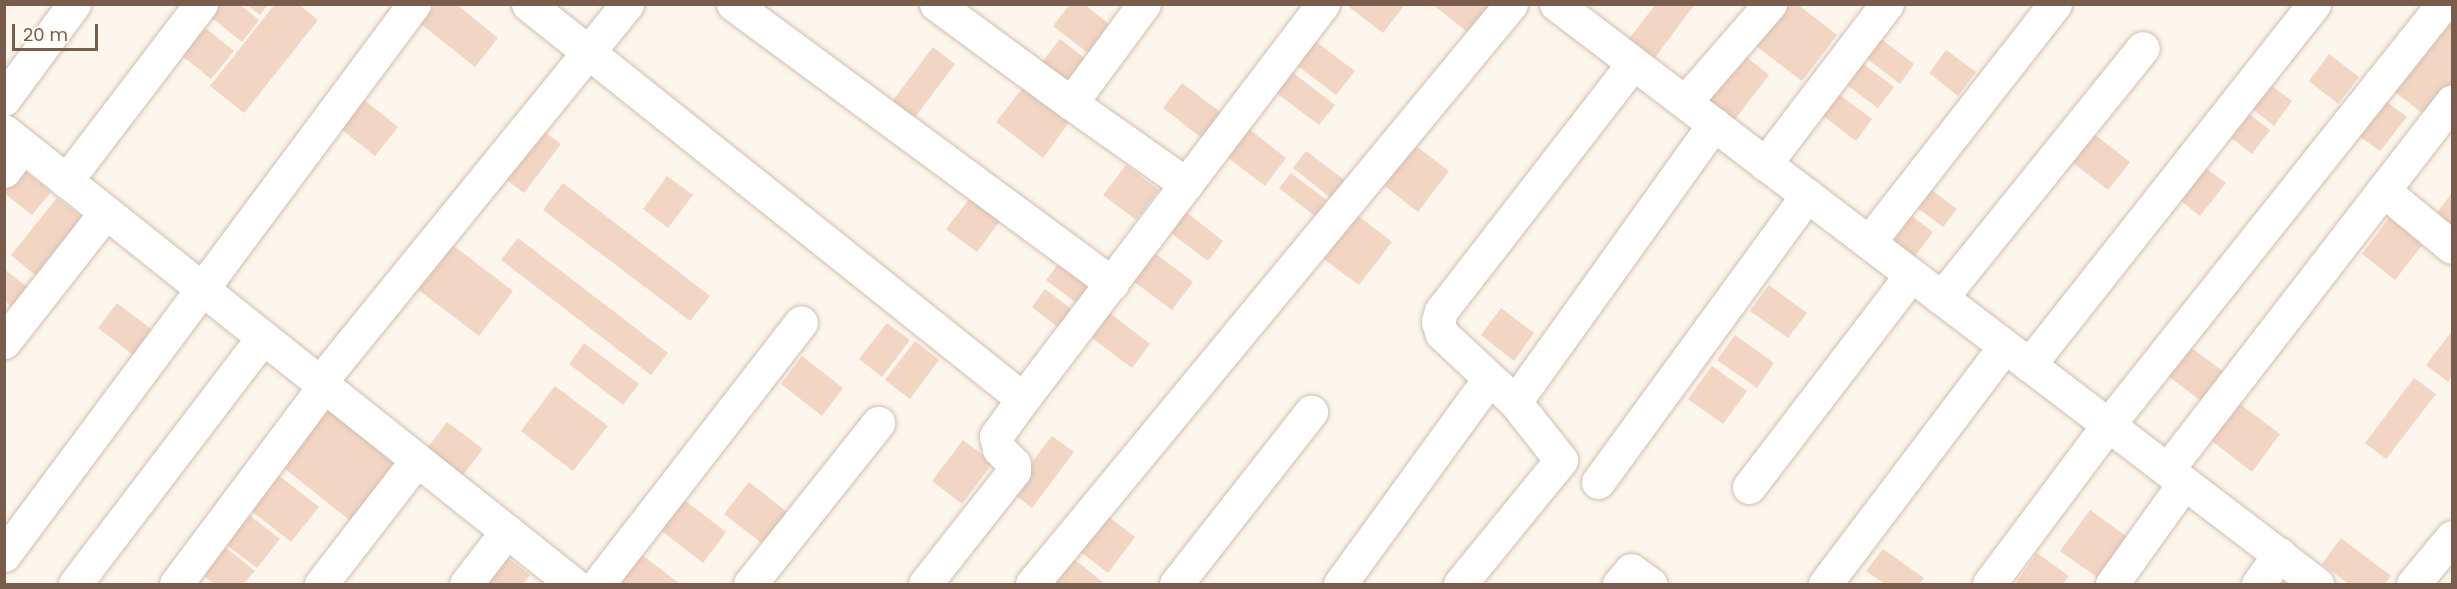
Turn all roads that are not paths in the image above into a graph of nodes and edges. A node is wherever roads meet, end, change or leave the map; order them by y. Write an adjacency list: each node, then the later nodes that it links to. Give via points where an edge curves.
1 (75, 4): 20 (street)
2 (201, 4): 27 (street)
3 (528, 4): 18 (street)
4 (627, 4): 18 (street)
5 (733, 4): 35 (street)
6 (1144, 4): 22 (street)
7 (1323, 4): 28 (street)
8 (1511, 4): 66 (street)
9 (1556, 4): 19 (street)
10 (1770, 4): 21 (street)
11 (1887, 4): 26 (street)
12 (2055, 4): 32 (street)
13 (2314, 4): 41 (street)
14 (2443, 4): 48 (street)
15 (409, 6): 36 (street)
16 (955, 11): 22 (street)
17 (2143, 48): 37 (street)
18 (587, 54): 43 (street); 44 (street)
19 (1632, 65): 21 (street); 42 (street, via 1441,311 1438,322 1442,334)
20 (4, 99)
21 (1685, 102): 24 (street)
22 (1071, 103): 28 (street)
23 (2452, 104): 29 (street)
24 (1714, 124): 26 (street); 45 (street)
25 (11, 149): 27 (street)
26 (1766, 164): 30 (street)
27 (66, 181): 31 (street)
28 (1186, 184): 35 (street)
29 (2384, 190): 33 (street); 50 (street)
30 (1807, 195): 32 (street); 51 (street)
31 (106, 212): 36 (street); 40 (street)
32 (1869, 242): 34 (street)
33 (2452, 247)
34 (1911, 275): 37 (street); 52 (street)
35 (1112, 283): 44 (street)
36 (204, 290): 39 (street); 56 (street)
37 (1941, 298): 41 (street)
38 (801, 322): 63 (street)
39 (263, 337): 43 (street); 58 (street)
40 (4, 342)
41 (2017, 356): 48 (street); 71 (street)
42 (1489, 379): 45 (street); 68 (street)
43 (322, 384): 49 (street); 59 (street)
44 (1023, 399): 65 (street, via 996,436 996,443 1014,464 1014,471)
45 (1515, 402): 57 (street, via 1561,460)
46 (1311, 412): 67 (street)
47 (878, 423): 64 (street)
48 (2108, 425): 50 (street); 72 (street)
49 (417, 460): 53 (street); 60 (street)
50 (2175, 476): 55 (street); 73 (street)
51 (1598, 482)
52 (1749, 487)
53 (507, 531): 61 (street); 62 (street)
54 (2452, 537): 76 (street)
55 (2280, 554): 74 (street); 75 (street)
56 (4, 555)
57 (1461, 584)
58 (75, 585)
59 (176, 585)
60 (321, 585)
61 (466, 585)
62 (573, 585)
63 (598, 585)
64 (750, 585)
65 (925, 585)
66 (1032, 585)
67 (1176, 585)
68 (1340, 585)
69 (1619, 585): 70 (street, via 1631,570)
70 (1650, 585)
71 (1825, 585)
72 (1989, 585)
73 (2112, 585)
74 (2258, 585)
75 (2317, 585)
76 (2413, 585)

